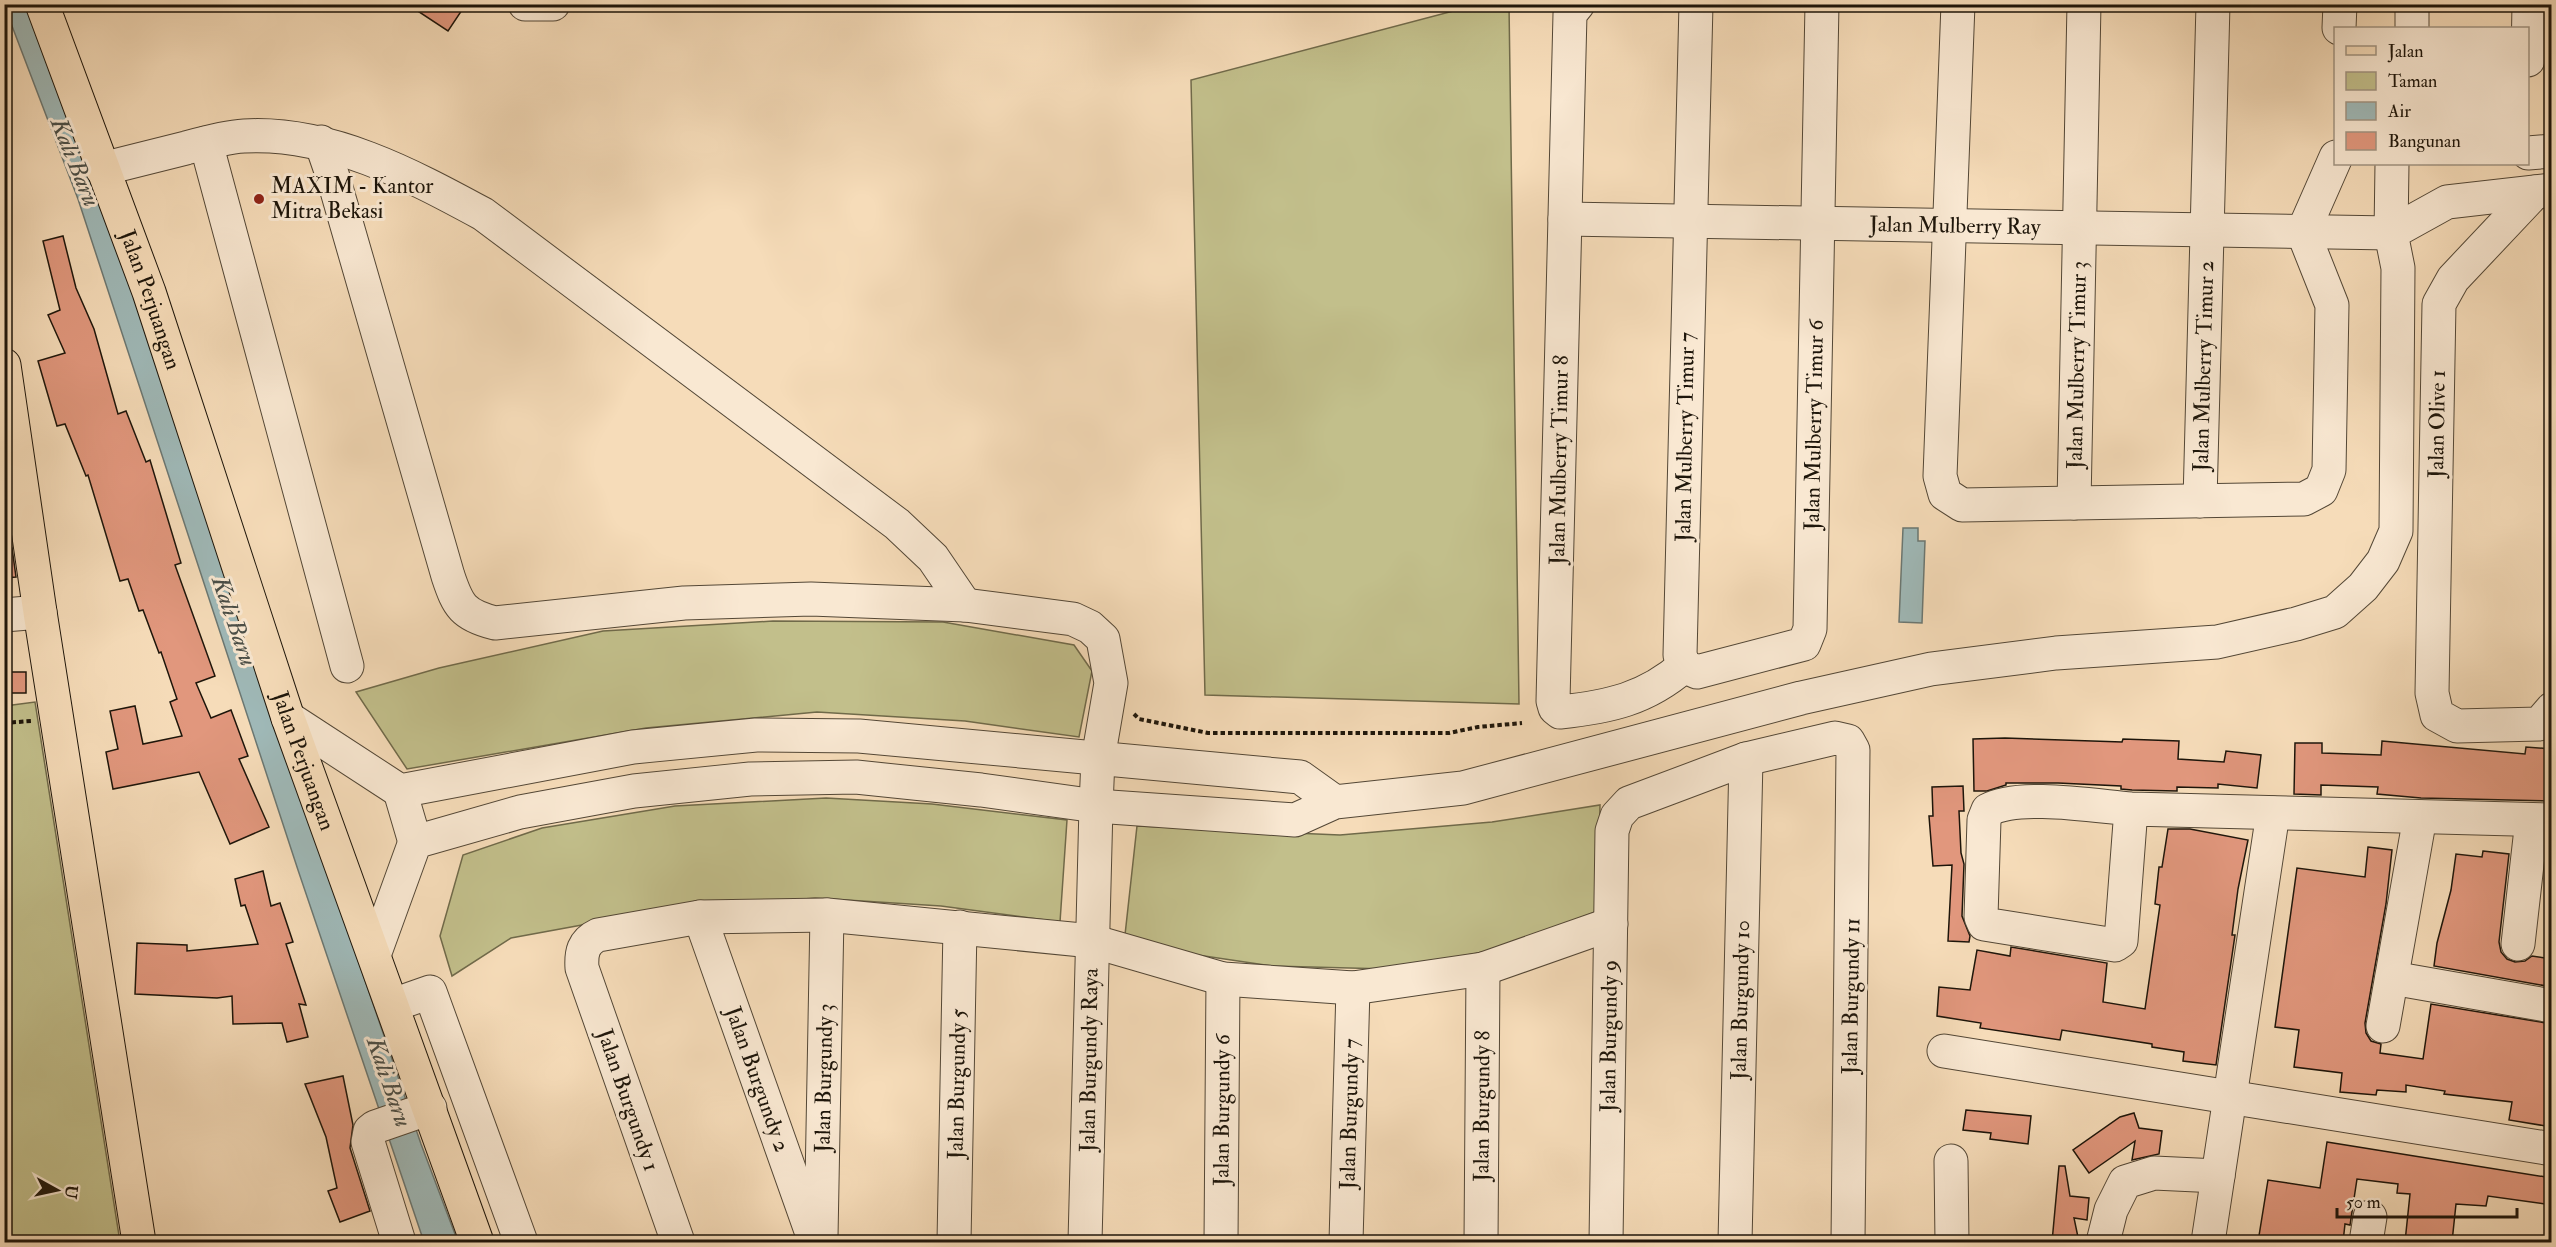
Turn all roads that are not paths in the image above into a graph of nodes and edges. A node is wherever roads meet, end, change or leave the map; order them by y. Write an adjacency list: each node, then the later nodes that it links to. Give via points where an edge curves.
1 (42, 4): 21 (main road, Jalan Perjuangan)
2 (525, 4): 3 (street)
3 (553, 4)
4 (1578, 4): 24 (street, Jalan Mulberry Timur 8, via 1570,14)
5 (1696, 4): 25 (street, Jalan Mulberry Timur 7)
6 (1822, 4): 26 (street, Jalan Mulberry Timur 6)
7 (1958, 4): 27 (street)
8 (2084, 4): 28 (street, Jalan Mulberry Timur 3)
9 (2213, 4): 29 (street, Jalan Mulberry Timur 2)
10 (2340, 4): 13 (street)
11 (2412, 4): 14 (street)
12 (2529, 4): 15 (street)
13 (2339, 27)
14 (2412, 27)
15 (2529, 27)
16 (321, 142): 17 (street, via 242,136); 36 (street, via 410,178 483,214 897,524 933,558); 36 (street, via 448,576 465,612 495,623 684,603 811,598)
17 (206, 143): 21 (street); 40 (street)
18 (2552, 151): 19 (street)
19 (2529, 153)
20 (2334, 162): 30 (street)
21 (102, 169): 42 (main road, Jalan Perjuangan, via 149,292)
22 (2391, 176): 31 (street)
23 (2543, 191): 31 (street, via 2441,203); 41 (street, Jalan Olive 1, via 2453,279 2439,304 2432,693 2437,715 2457,726 2539,724)
24 (1565, 219): 25 (street, Jalan Mulberry Ray); 39 (street, Jalan Mulberry Timur 8, via 1555,708 1560,712 1633,698 1664,684)
25 (1691, 219): 26 (street, Jalan Mulberry Ray); 39 (street, Jalan Mulberry Timur 7)
26 (1819, 222): 27 (street, Jalan Mulberry Ray); 39 (street, Jalan Mulberry Timur 6, via 1810,629 1804,644 1697,672)
27 (1950, 225): 28 (street, Jalan Mulberry Ray); 35 (street, via 1940,476 1945,494 1962,505)
28 (2079, 227): 29 (street, Jalan Mulberry Ray); 35 (street, Jalan Mulberry Timur 3)
29 (2207, 230): 30 (street, Jalan Mulberry Ray); 34 (street, Jalan Mulberry Timur 2)
30 (2303, 232): 31 (street, Jalan Mulberry Ray); 34 (street, via 2332,305 2329,470 2321,490 2304,499)
31 (2391, 233): 46 (street, via 2398,268 2396,531 2383,561 2363,587 2335,612 2217,642 2056,653 1931,669 1801,698 1463,788)
32 (4, 365): 33 (main road)
33 (8, 417): 37 (main road)
34 (2200, 501): 35 (street)
35 (2074, 503)
36 (965, 605): 43 (street, Jalan Burgundy Raya, via 1073,619 1103,639 1111,683)
37 (40, 612): 38 (street); 74 (main road)
38 (4, 615)
39 (1682, 661)
40 (347, 666)
41 (2552, 709)
42 (288, 718): 45 (street); 60 (main road, Jalan Perjuangan)
43 (1098, 759): 45 (street, via 859,735 756,735 633,747); 46 (street, via 1300,777); 47 (street, Jalan Burgundy Raya)
44 (1746, 759): 56 (street, Jalan Burgundy 9, via 1629,803 1617,816 1612,831); 87 (street, Jalan Burgundy 10); 88 (street, Jalan Burgundy 11, via 1835,738 1848,741 1853,750)
45 (400, 791): 52 (street)
46 (1335, 802): 47 (street, via 1295,820)
47 (1096, 806): 52 (street, via 856,777 750,779 633,791 520,812); 58 (street, Jalan Burgundy Raya)
48 (2131, 809): 48 (street, via 2121,940 2115,945 1984,924 1981,878 1988,810 1998,804 2028,802); 49 (street)
49 (2273, 813): 50 (street); 69 (street)
50 (2420, 817): 51 (street); 62 (street)
51 (2542, 820): 53 (street)
52 (415, 842): 60 (street)
53 (2539, 878): 59 (street)
54 (828, 915): 55 (street); 57 (street); 80 (street, Jalan Burgundy 3)
55 (700, 917): 78 (street, Jalan Burgundy 1, via 598,935 590,939 581,956); 79 (street, Jalan Burgundy 2)
56 (1611, 924): 61 (street); 86 (street, Jalan Burgundy 9)
57 (960, 927): 58 (street); 81 (street, Jalan Burgundy 5)
58 (1092, 941): 63 (street); 82 (street, Jalan Burgundy Raya)
59 (2518, 944)
60 (374, 955): 65 (main road, Jalan Perjuangan)
61 (1483, 969): 64 (street); 85 (street, Jalan Burgundy 8)
62 (2392, 978): 66 (street); 67 (street)
63 (1223, 979): 64 (street); 83 (street, Jalan Burgundy 6)
64 (1353, 988): 84 (street, Jalan Burgundy 7)
65 (393, 1005): 70 (main road, Jalan Perjuangan); 77 (street, via 430,992)
66 (2552, 1006)
67 (2383, 1026)
68 (1944, 1052): 69 (street)
69 (2230, 1098): 71 (street); 73 (street)
70 (424, 1111): 75 (street, via 370,1131 368,1142); 76 (main road, Jalan Perjuangan)
71 (2552, 1149)
72 (1951, 1161): 89 (street)
73 (2218, 1176): 90 (street, via 2154,1173 2126,1182 2111,1210); 91 (street)
74 (139, 1242)
75 (399, 1242)
76 (477, 1242)
77 (520, 1242)
78 (678, 1242)
79 (816, 1242)
80 (821, 1242)
81 (954, 1242)
82 (1085, 1242)
83 (1221, 1242)
84 (1346, 1242)
85 (1480, 1242)
86 (1606, 1242)
87 (1735, 1242)
88 (1848, 1242)
89 (1952, 1242)
90 (2103, 1242)
91 (2208, 1242)

